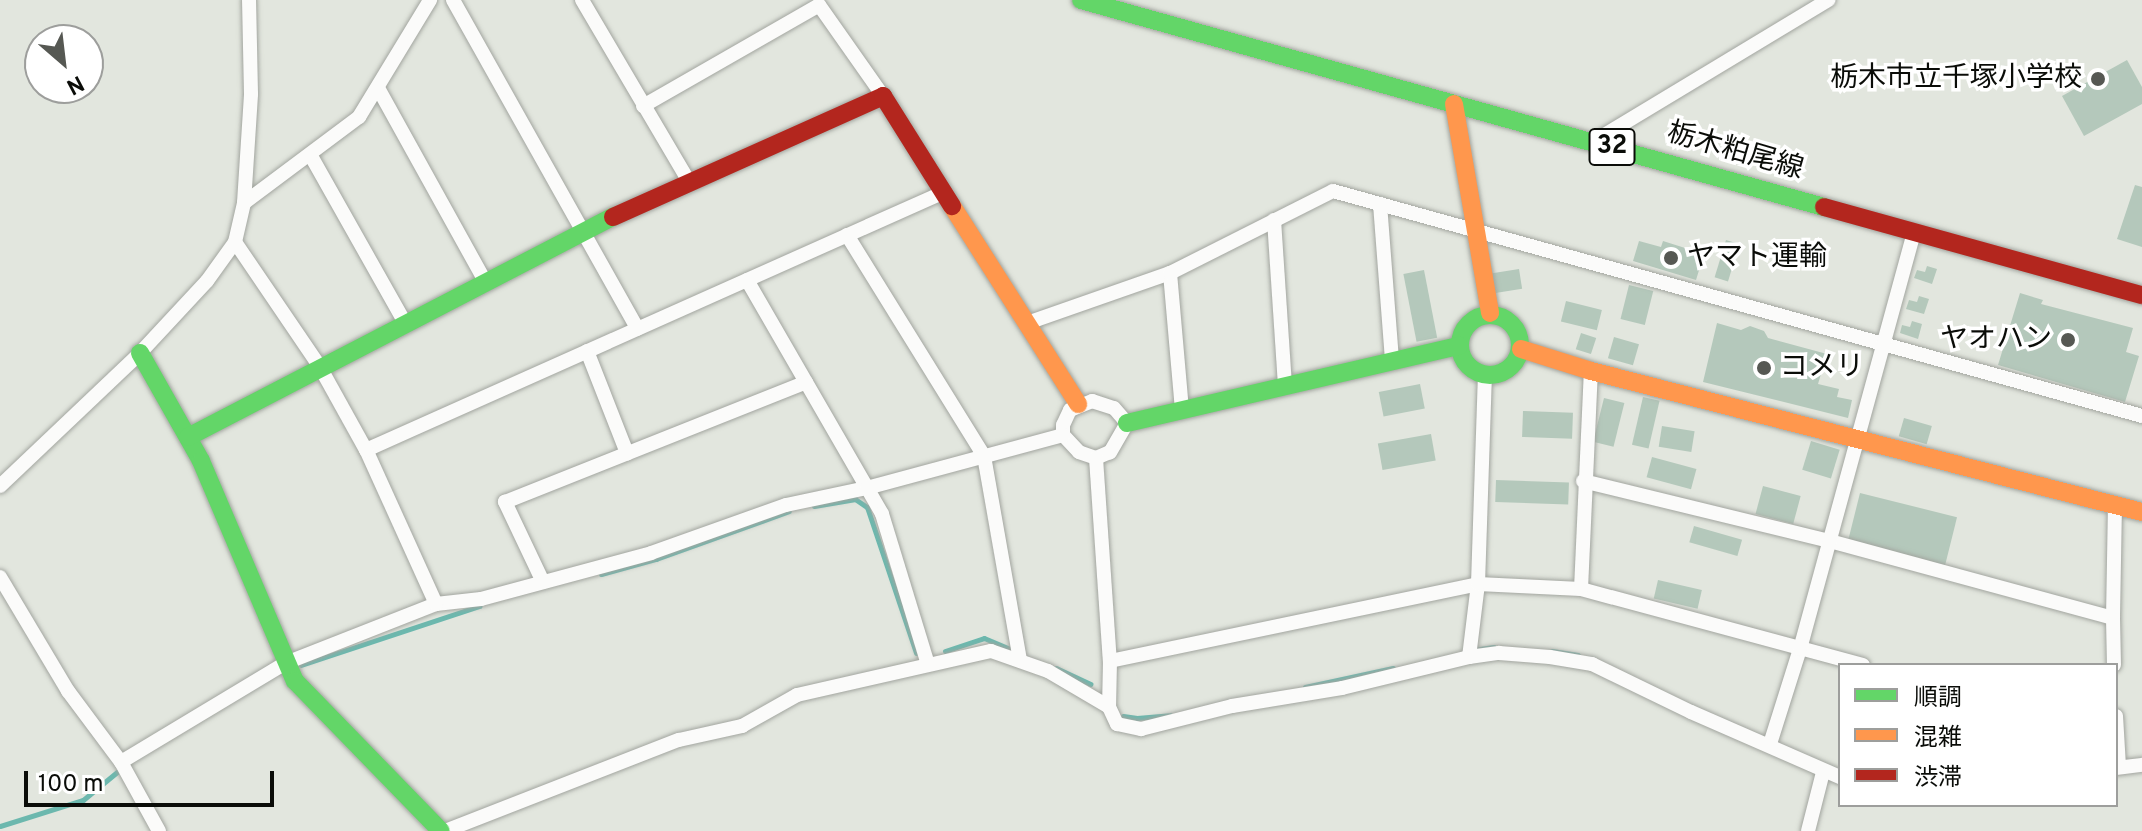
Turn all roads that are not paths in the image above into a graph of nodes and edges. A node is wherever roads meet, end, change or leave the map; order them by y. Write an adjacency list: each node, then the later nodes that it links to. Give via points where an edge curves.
1 (249, 0): 16 (street, via 251,94)
2 (430, 0): 8 (street)
3 (453, 0): 19 (street)
4 (582, 0): 11 (street)
5 (1081, 0): 10 (street, 栃木粕尾線 / 32)
6 (1828, 0): 12 (street)
7 (820, 3): 9 (street); 11 (street)
8 (378, 88): 13 (street, via 359,117); 26 (street)
9 (883, 96): 14 (street); 15 (street)
10 (1454, 104): 12 (street, 栃木粕尾線 / 32); 20 (street)
11 (643, 106): 14 (street)
12 (1593, 142): 21 (street, 栃木粕尾線 / 32)
13 (311, 156): 16 (street); 29 (street)
14 (689, 182): 19 (street)
15 (944, 192): 22 (street); 30 (street)
16 (244, 203): 23 (street)
17 (1380, 204): 18 (street, via 1333,191); 20 (street); 37 (street)
18 (1274, 220): 24 (street); 42 (street)
19 (583, 231): 26 (street); 31 (street)
20 (1475, 231): 28 (street); 32 (street)
21 (1914, 232): 27 (street, 栃木粕尾線 / 32); 32 (street)
22 (847, 235): 25 (street); 52 (street)
23 (235, 242): 36 (street, via 207,281); 38 (street)
24 (1170, 273): 30 (street); 44 (street)
25 (747, 280): 31 (street); 41 (street)
26 (485, 281): 29 (street)
27 (2142, 295)
28 (1490, 313): 33 (street, via 1474,318 1463,330); 34 (street, via 1507,318 1519,331)
29 (405, 323): 38 (street)
30 (1027, 323): 43 (street)
31 (638, 329): 35 (street)
32 (1883, 344): 45 (street); 49 (street)
33 (1459, 346): 37 (street); 40 (street, via 1472,370)
34 (1521, 349): 39 (street); 40 (street, via 1508,369)
35 (587, 351): 50 (street); 51 (street)
36 (140, 353): 48 (street); 55 (street)
37 (1392, 361): 42 (street)
38 (320, 367): 48 (street); 50 (street)
39 (1591, 371): 49 (street); 54 (street)
40 (1485, 375): 62 (street)
41 (806, 382): 51 (street); 56 (street)
42 (1285, 386): 44 (street)
43 (1078, 404): 46 (street, via 1092,401 1114,408); 47 (street, via 1063,425)
44 (1182, 410): 46 (street)
45 (2142, 416)
46 (1127, 423): 53 (street, via 1110,452)
47 (1063, 435): 52 (street); 53 (street, via 1079,452)
48 (188, 437): 70 (street)
49 (1859, 439): 57 (street); 59 (street)
50 (366, 450): 64 (street)
51 (627, 453): 61 (street, via 505,502)
52 (984, 456): 56 (street); 68 (street)
53 (1096, 458): 69 (street)
54 (1583, 481): 59 (street); 63 (street)
55 (0, 486)
56 (867, 488): 61 (street, via 786,505 651,553); 73 (street, via 882,514)
57 (2115, 506): 58 (street); 65 (street)
58 (2142, 512)
59 (1830, 541): 65 (street); 66 (street)
60 (0, 577): 76 (street, via 68,691)
61 (543, 582): 64 (street, via 481,599)
62 (1478, 584): 63 (street); 67 (street); 69 (street)
63 (1581, 589): 66 (street)
64 (436, 604): 70 (street)
65 (2113, 618): 72 (street)
66 (1800, 649): 71 (street); 75 (street)
67 (1469, 657): 74 (street, via 1141,729 1117,724); 75 (street, via 1499,653 1592,664)
68 (1020, 660): 73 (street, via 991,651); 74 (street)
69 (1110, 661): 74 (street)
70 (286, 663): 76 (street); 82 (street, via 295,681)
71 (1855, 663)
72 (2114, 663)
73 (928, 664): 82 (street, via 797,695 742,726 679,740)
74 (1109, 707)
75 (1770, 744): 79 (street)
76 (121, 762): 81 (street)
77 (2142, 765): 78 (street)
78 (2118, 768)
79 (1823, 772): 80 (street); 83 (street)
80 (1838, 776)
81 (159, 831)
82 (443, 831)
83 (1808, 831)

